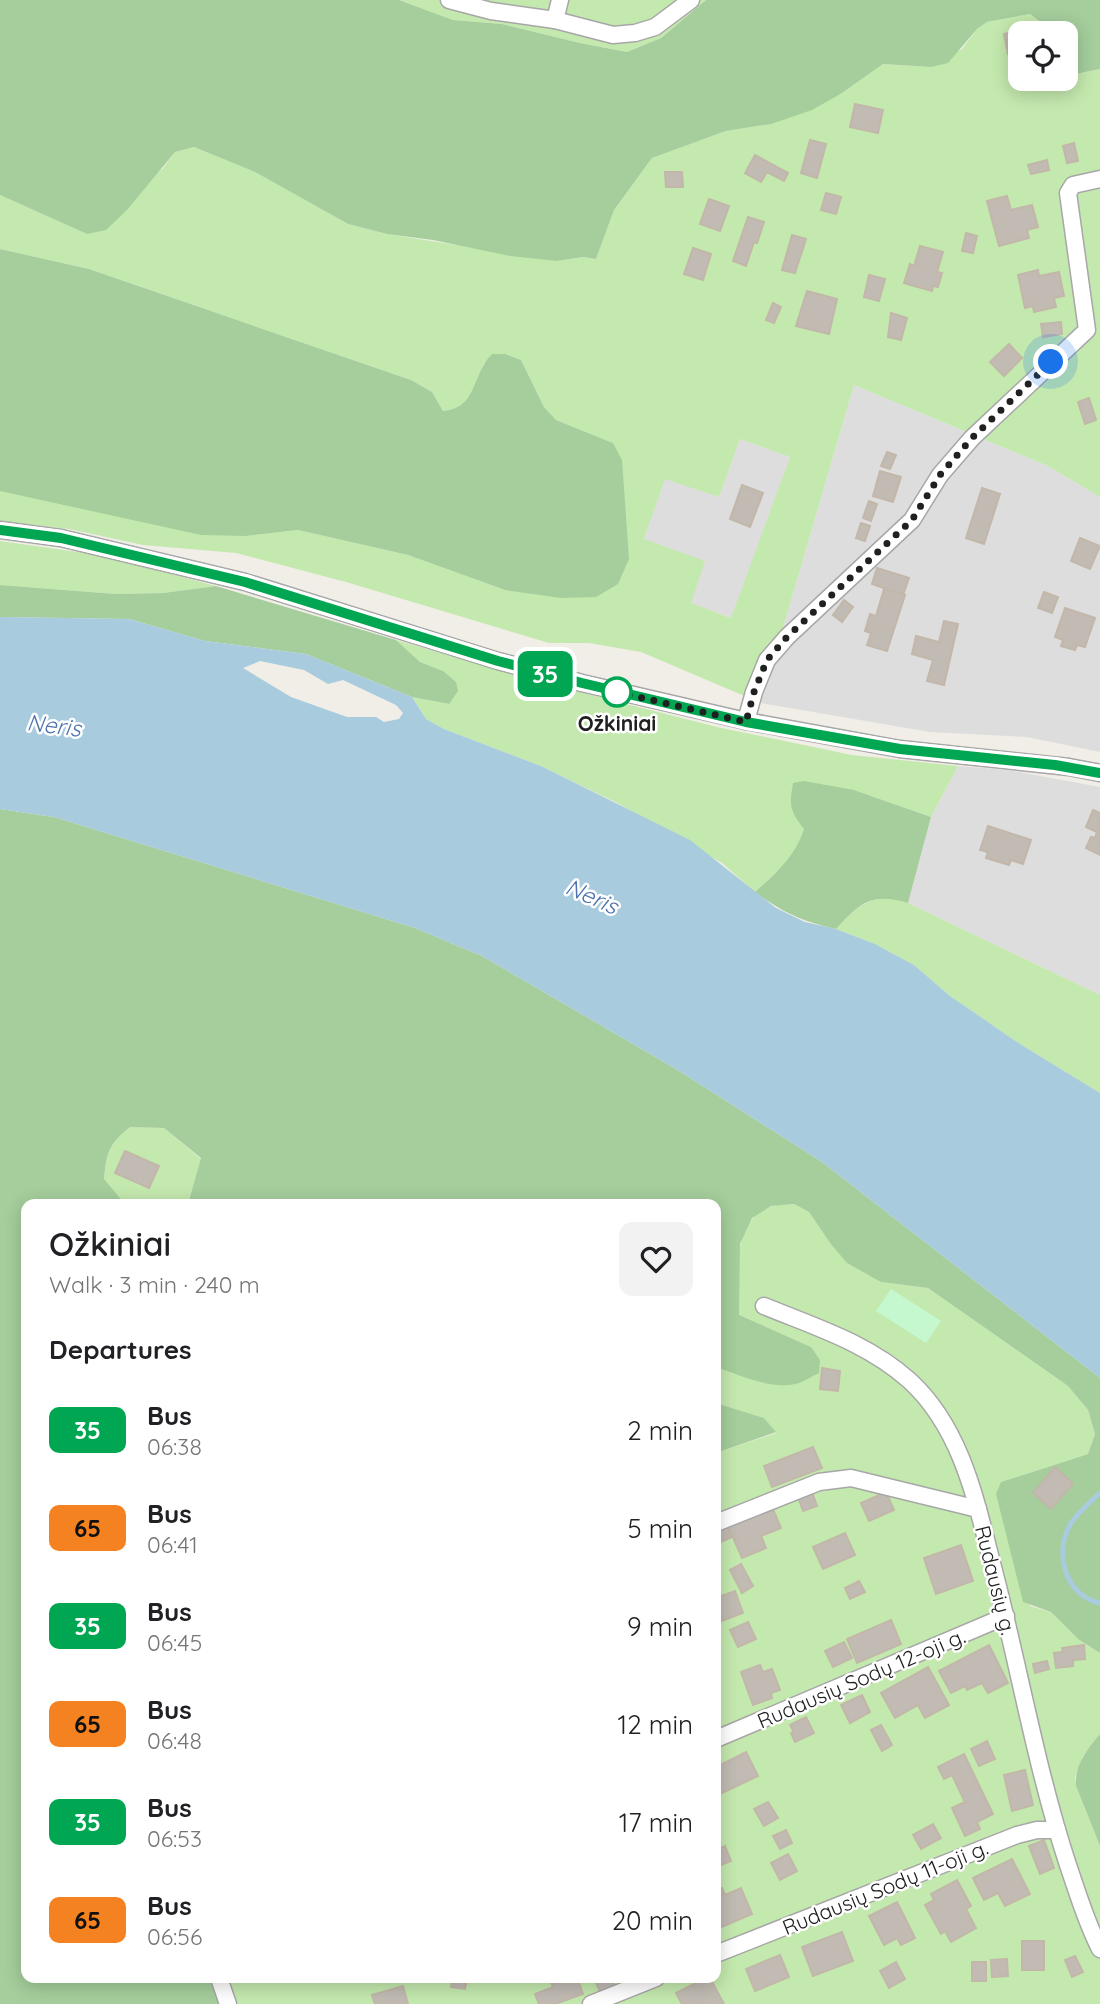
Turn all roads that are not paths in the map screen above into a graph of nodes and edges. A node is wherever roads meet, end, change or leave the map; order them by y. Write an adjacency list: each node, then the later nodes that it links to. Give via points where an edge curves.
1 (449, 0): 4 (street)
2 (560, 0): 4 (street)
3 (691, 0): 4 (street, via 655,27 635,33 613,35)
4 (555, 20)
5 (1100, 179): 6 (street, via 1073,185 1068,194)
6 (1094, 329): 8 (street, via 972,438 940,475 912,520 787,637 767,660)
7 (0, 530): 8 (street, via 61,538 245,582 498,661)
8 (746, 722): 9 (street, via 900,749 1051,764)
9 (1100, 774)
10 (764, 1306): 11 (street, Rudausių g., via 853,1342 912,1383 942,1420 957,1448)
11 (978, 1509): 12 (street, via 851,1478 819,1482); 13 (street, Rudausių g.)
12 (721, 1521)
13 (1006, 1616): 14 (street, Rudausių Sodų 12-oji g.); 15 (street, Rudausių g.)
14 (721, 1737)
15 (1057, 1830): 16 (street, Rudausių g.); 17 (street, Rudausių Sodų 11-oji g., via 1017,1835)
16 (1100, 1949)
17 (721, 1952)
18 (221, 1983): 20 (street)
19 (643, 1983): 21 (street)
20 (228, 2004)
21 (590, 2004)

